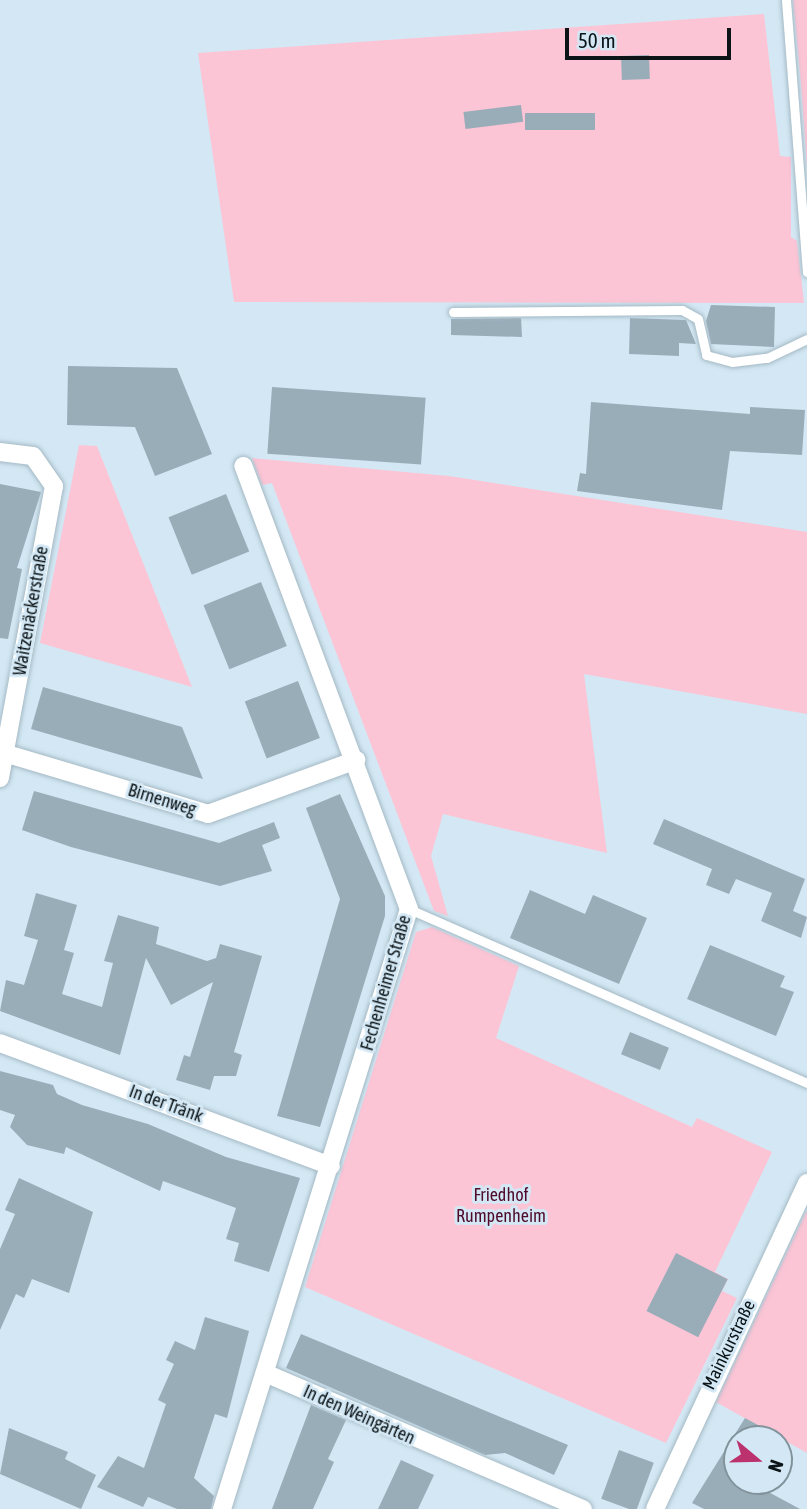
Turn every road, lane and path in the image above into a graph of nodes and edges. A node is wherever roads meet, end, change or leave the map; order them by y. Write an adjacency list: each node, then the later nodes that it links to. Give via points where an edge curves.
1 (786, 0): 2 (lane)
2 (807, 272)
3 (453, 312): 4 (lane, via 682,310 698,319 706,355 732,362 767,358)
4 (807, 339)
5 (0, 453): 7 (street, Waitzenäckerstraße, via 33,456 54,486)
6 (243, 466): 8 (street, Fechenheimer Straße)
7 (5, 753): 8 (street, Birnenweg, via 208,814); 9 (street, Waitzenäckerstraße)
8 (356, 760): 10 (street, Fechenheimer Straße)
9 (0, 778)
10 (409, 909): 12 (lane); 13 (street, Fechenheimer Straße)
11 (0, 1043): 13 (street, In der Tränk)
12 (807, 1083)
13 (331, 1166): 15 (street, Fechenheimer Straße)
14 (807, 1183): 18 (street, Mainkurstraße)
15 (265, 1373): 16 (street, Fechenheimer Straße); 17 (street, In den Weingärten)
16 (222, 1509)
17 (583, 1509)
18 (655, 1509)

